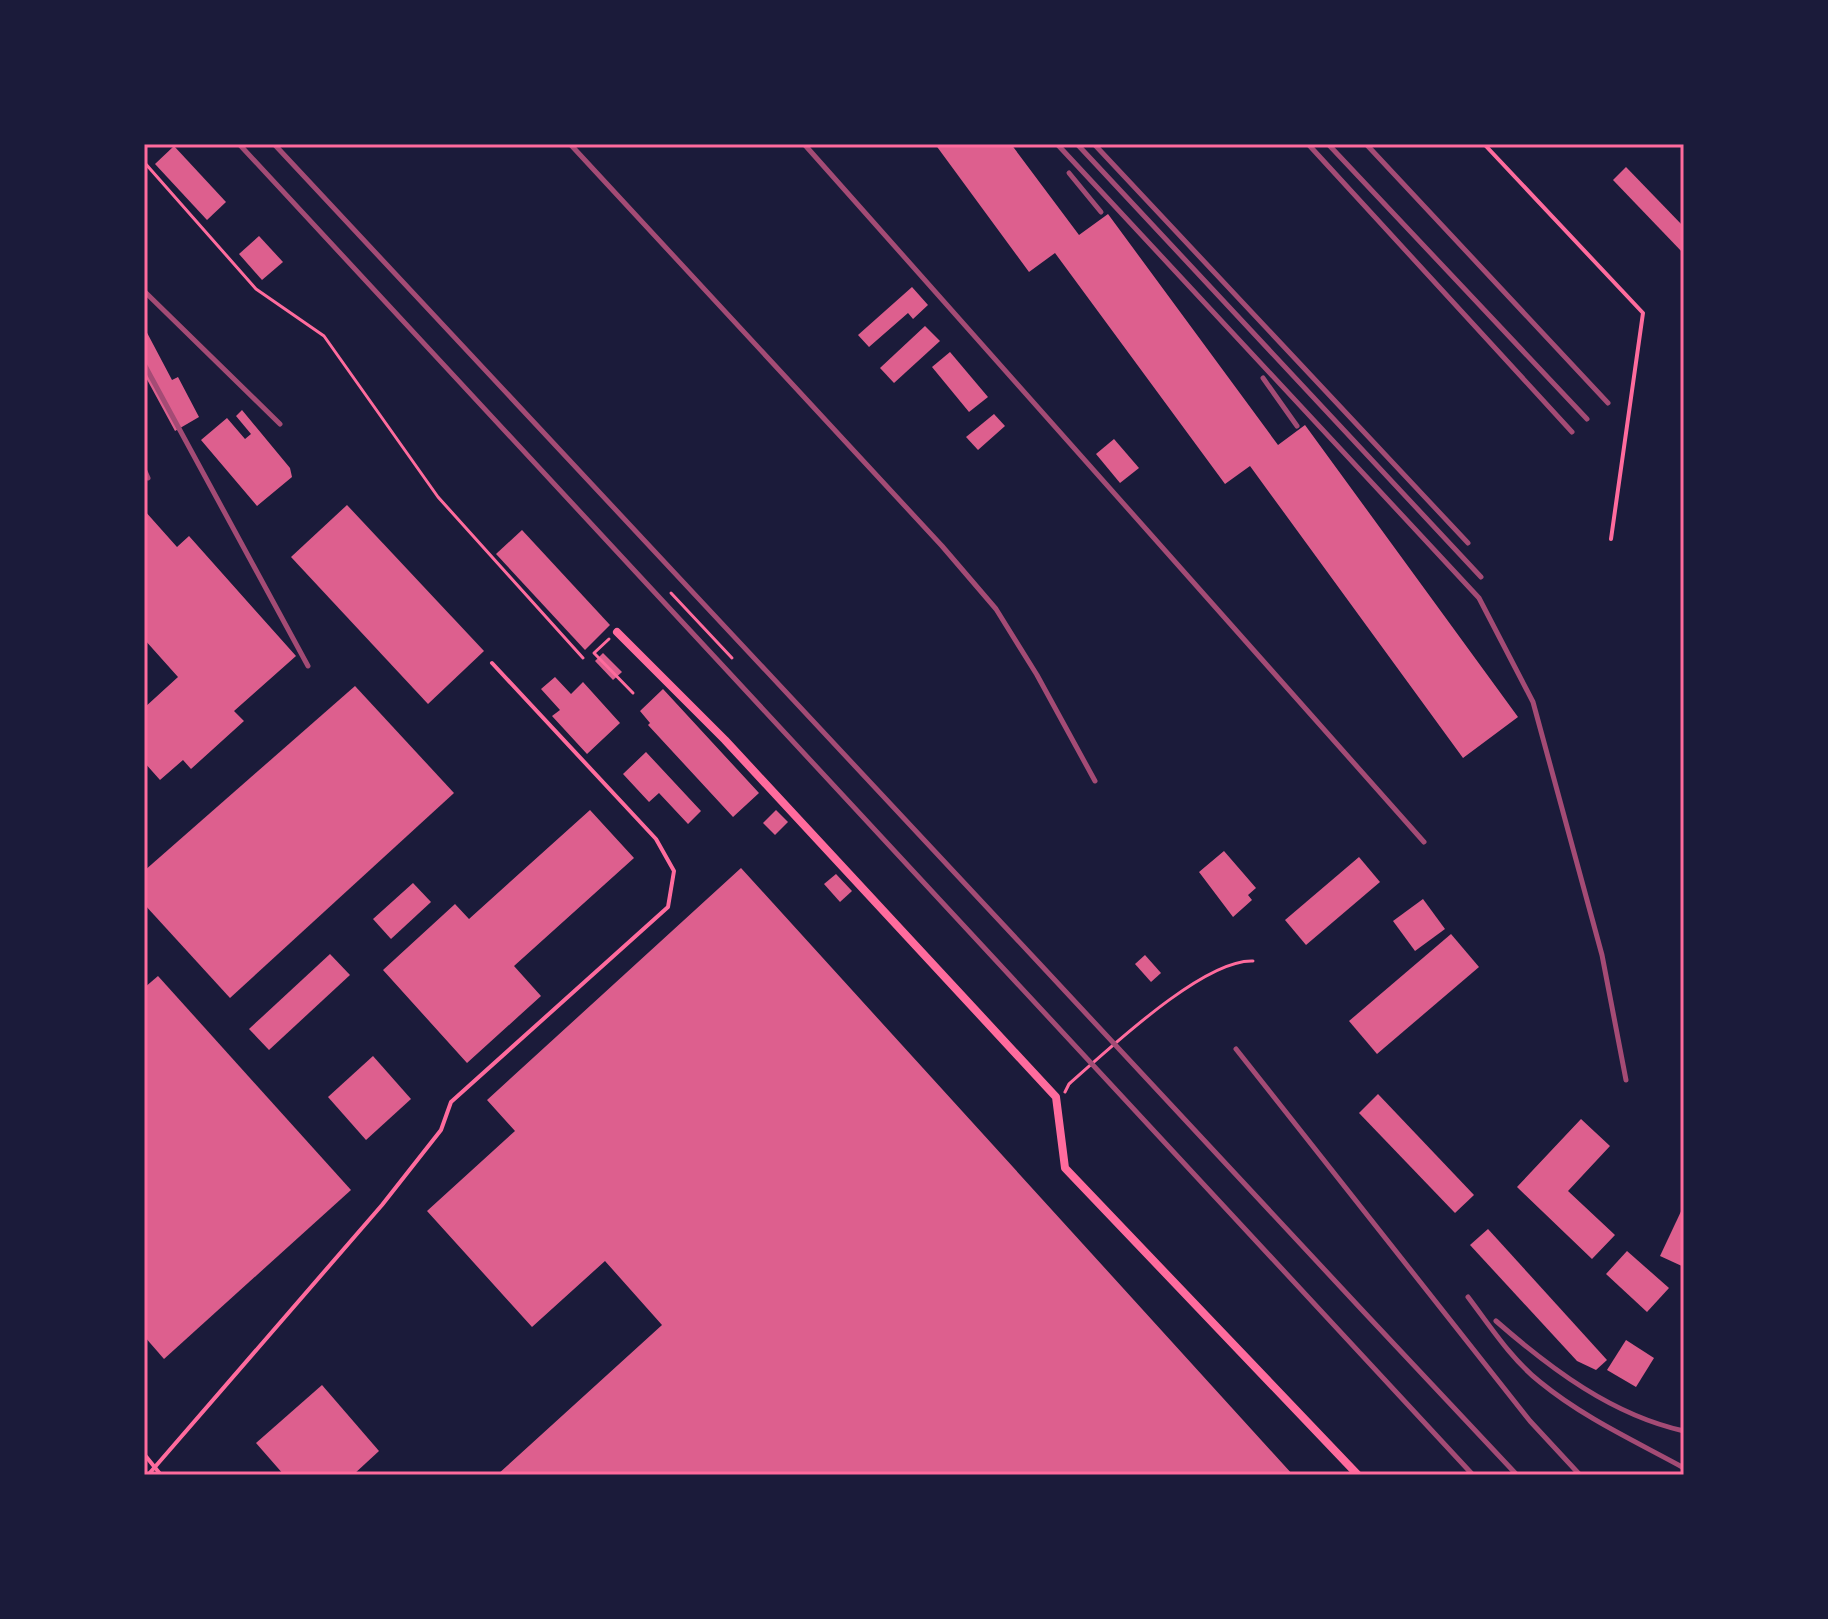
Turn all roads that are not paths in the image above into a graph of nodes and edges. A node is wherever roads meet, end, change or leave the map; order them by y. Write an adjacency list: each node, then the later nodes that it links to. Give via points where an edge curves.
1 (1484, 144): 2 (lane, via 1643,313)
2 (1611, 539)
3 (617, 632): 9 (street, via 736,752 1056,1097 1065,1168)
4 (492, 663): 6 (lane, via 656,839 674,871 668,907 451,1102 441,1130 382,1205)
5 (144, 1454): 6 (lane)
6 (156, 1466): 7 (lane); 8 (lane)
7 (148, 1475)
8 (161, 1475)
9 (1358, 1475)

